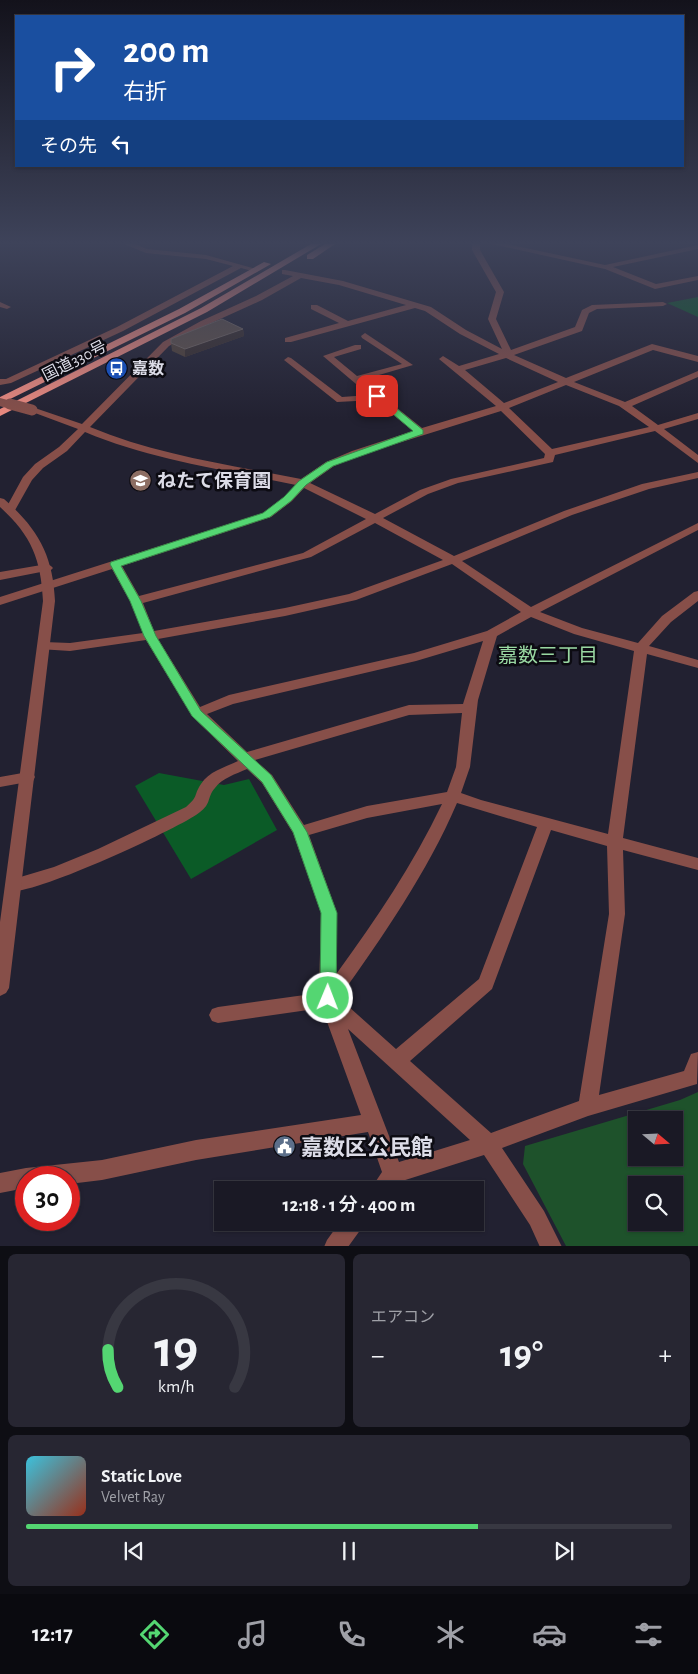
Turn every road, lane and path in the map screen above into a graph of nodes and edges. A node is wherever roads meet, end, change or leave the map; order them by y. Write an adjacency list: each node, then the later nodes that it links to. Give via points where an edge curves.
1 (171, 302): 22 (street, via 120,329)
2 (197, 302): 25 (highway, 国道330号)
3 (218, 302): 29 (highway, 国道330号)
4 (250, 302): 31 (street, via 160,349)
5 (405, 302): 8 (street)
6 (497, 302): 14 (street, via 492,320)
7 (663, 304): 14 (street, via 595,307 585,312 579,328)
8 (415, 305): 10 (street); 14 (street)
9 (314, 307): 10 (street)
10 (347, 324): 12 (street)
11 (366, 336): 20 (street, via 409,365)
12 (288, 340)
13 (358, 347): 20 (street, via 327,356)
14 (509, 354): 18 (street); 21 (street, via 530,367)
15 (443, 359): 18 (street)
16 (698, 359): 21 (street, via 652,347)
17 (288, 360): 24 (street)
18 (458, 369): 27 (street)
19 (698, 374): 26 (street)
20 (356, 379): 23 (street)
21 (569, 381): 26 (street); 27 (street)
22 (0, 382)
23 (377, 396): 24 (street); 33 (street)
24 (340, 400): 28 (street)
25 (0, 402): 31 (street, bridge)
26 (624, 406): 32 (street)
27 (502, 407): 33 (street); 34 (street)
28 (348, 412)
29 (0, 413)
30 (698, 416): 32 (street)
31 (84, 427): 37 (street, via 175,457); 38 (street, via 63,449 39,466)
32 (657, 428): 34 (street); 35 (street)
33 (420, 432): 37 (street, via 330,464)
34 (550, 453): 39 (street, via 550,460 455,481 424,492)
35 (698, 460)
36 (698, 475): 41 (street, via 646,486)
37 (303, 483): 39 (street); 42 (street, via 267,515)
38 (5, 505): 43 (street, via 37,542)
39 (374, 518): 41 (street); 48 (street, via 307,555)
40 (698, 526): 49 (street)
41 (453, 560): 49 (street); 51 (street, via 352,597)
42 (115, 564): 45 (street); 48 (street)
43 (47, 568): 44 (street); 45 (street)
44 (0, 576)
45 (49, 584): 47 (street); 52 (street)
46 (698, 595): 53 (street, via 674,612)
47 (0, 601)
48 (136, 601): 51 (street)
49 (530, 612): 50 (street); 53 (street, via 578,631)
50 (491, 634): 55 (street); 56 (street, via 416,657 229,700)
51 (150, 636): 52 (street, via 70,647); 56 (street)
52 (44, 646): 58 (street)
53 (641, 648): 54 (street); 63 (street)
54 (698, 664)
55 (469, 708): 57 (street, via 409,710); 60 (street, via 462,771)
56 (197, 714): 57 (street)
57 (247, 760): 62 (street, via 267,779); 65 (street, via 218,776 207,786 202,802 183,815 94,859 48,877)
58 (28, 777): 59 (street); 65 (street)
59 (0, 782)
60 (453, 796): 61 (street); 62 (street, via 367,812); 67 (street, via 417,865)
61 (546, 823): 63 (street); 70 (street, via 486,984)
62 (300, 832): 67 (street, via 329,913)
63 (615, 842): 64 (street); 72 (street, via 617,914)
64 (698, 864)
65 (13, 886): 66 (street)
66 (0, 988)
67 (328, 998): 68 (street); 70 (street); 73 (street)
68 (218, 1015)
69 (698, 1060): 71 (street)
70 (396, 1061): 74 (street)
71 (694, 1077): 72 (street)
72 (588, 1108): 74 (street)
73 (374, 1122): 75 (street); 76 (street)
74 (488, 1144): 76 (street); 82 (street)
75 (80, 1172)
76 (393, 1174): 78 (street)
77 (15, 1180): 79 (street)
78 (387, 1181)
79 (0, 1183)
80 (346, 1231): 81 (street)
81 (334, 1246)
82 (552, 1246)

